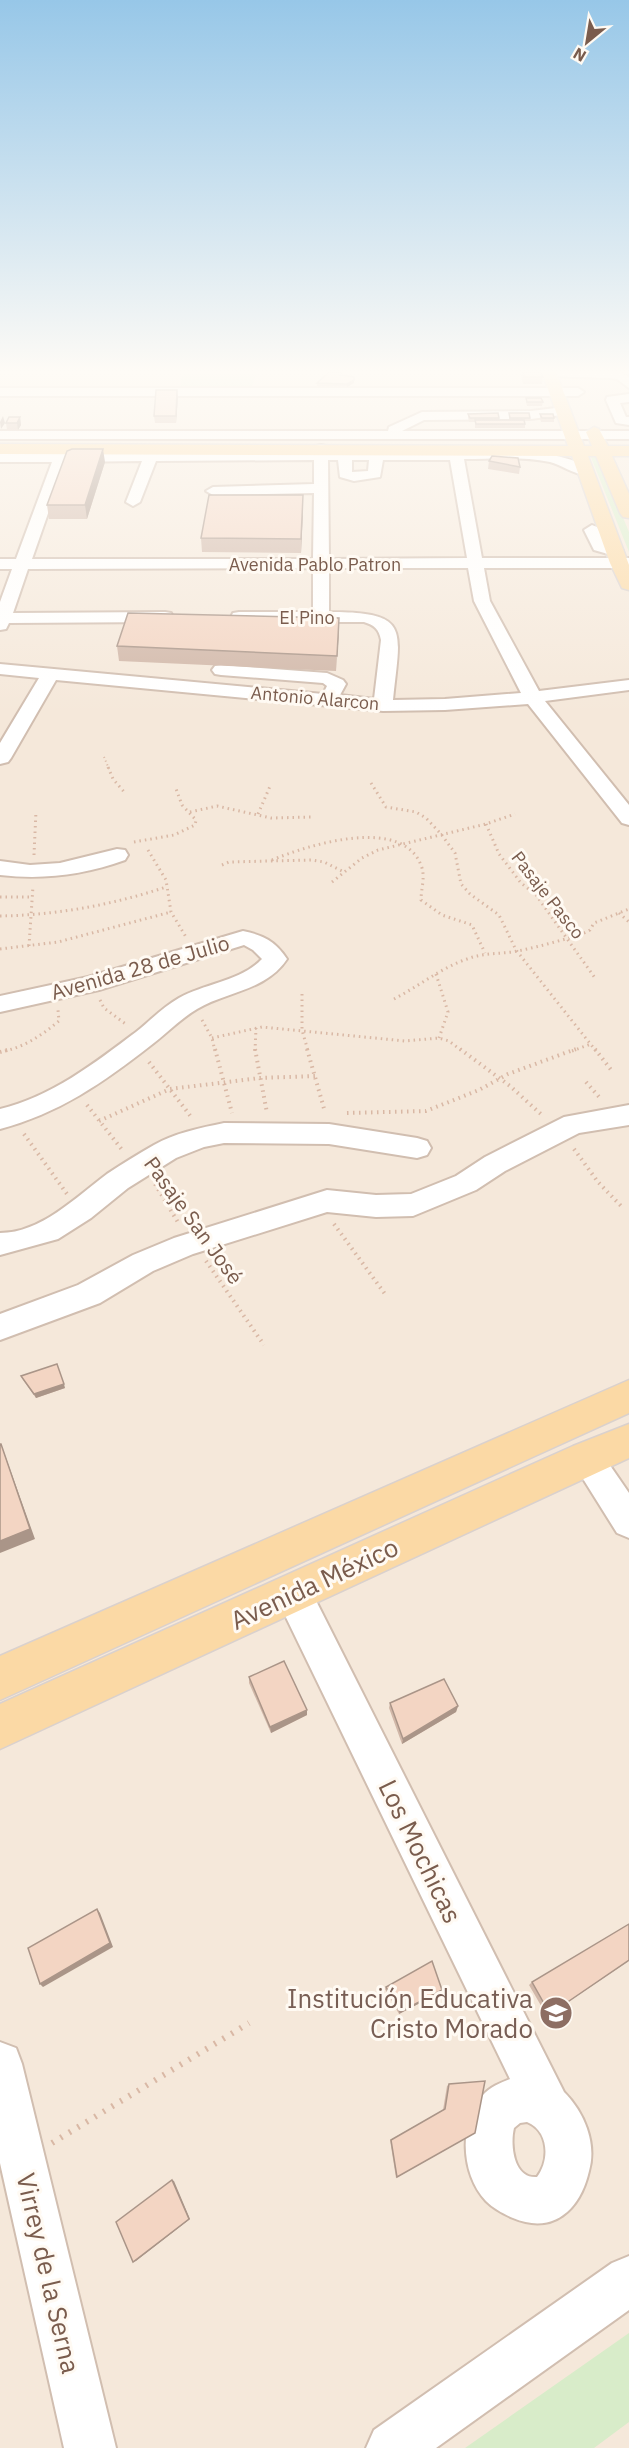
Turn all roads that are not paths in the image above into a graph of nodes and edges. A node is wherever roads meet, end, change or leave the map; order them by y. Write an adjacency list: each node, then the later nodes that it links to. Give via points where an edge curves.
1 (50, 486): 13 (street)
2 (139, 486): 9 (street)
3 (461, 486): 16 (street)
4 (591, 486): 8 (main road)
5 (618, 486): 10 (main road)
6 (321, 488): 7 (street); 14 (street)
7 (213, 491)
8 (596, 498): 10 (main road); 15 (main road)
9 (133, 502)
10 (626, 505)
11 (592, 530): 15 (street, via 600,547)
12 (0, 564): 13 (street, Avenida Pablo Patron)
13 (20, 568): 14 (street, Avenida Pablo Patron); 18 (street, Avenida Pablo Patron); 22 (street)
14 (321, 568): 16 (street, Avenida Pablo Patron); 20 (street)
15 (624, 568): 17 (street, Avenida Pablo Patron); 17 (street, Avenida Pablo Patron, via 594,560)
16 (475, 569): 17 (street, Avenida Pablo Patron); 29 (street, via 482,601)
17 (554, 569)
18 (0, 573)
19 (227, 616): 20 (street, El Pino)
20 (321, 616): 31 (street, El Pino, via 365,617 388,630)
21 (180, 617): 22 (street)
22 (1, 621)
23 (116, 663): 24 (street)
24 (161, 666)
25 (0, 669): 27 (street, Antonio Alarcon)
26 (207, 669): 30 (street, via 327,678 336,684)
27 (50, 674): 30 (street, Antonio Alarcon); 32 (street)
28 (629, 685): 29 (street, Antonio Alarcon)
29 (533, 698): 31 (street, Antonio Alarcon, via 463,705); 33 (street)
30 (329, 699): 31 (street, Antonio Alarcon)
31 (383, 705)
32 (1, 758)
33 (629, 819)
34 (117, 855): 35 (street, via 68,869 35,872)
35 (0, 868)
36 (0, 1004): 38 (street, Avenida 28 de Julio, via 91,984 243,938 266,946 275,959 255,976 192,1001 74,1088)
37 (629, 1115): 41 (street, via 573,1124 466,1183 413,1205 327,1201 194,1243 143,1263 89,1294)
38 (6, 1118)
39 (417, 1148): 40 (street, via 328,1127 199,1138 166,1151 48,1231)
40 (0, 1244)
41 (0, 1327)
42 (629, 1396): 47 (main road, Avenida México)
43 (629, 1441): 44 (main road, Avenida México)
44 (586, 1458): 45 (street); 46 (main road, Avenida México)
45 (629, 1522)
46 (293, 1593): 48 (main road, Avenida México); 50 (street, Los Mochicas)
47 (0, 1678)
48 (0, 1726)
49 (0, 2064): 52 (street, Virrey de la Serna)
50 (548, 2108)
51 (629, 2280): 53 (street)
52 (90, 2448)
53 (392, 2448)

